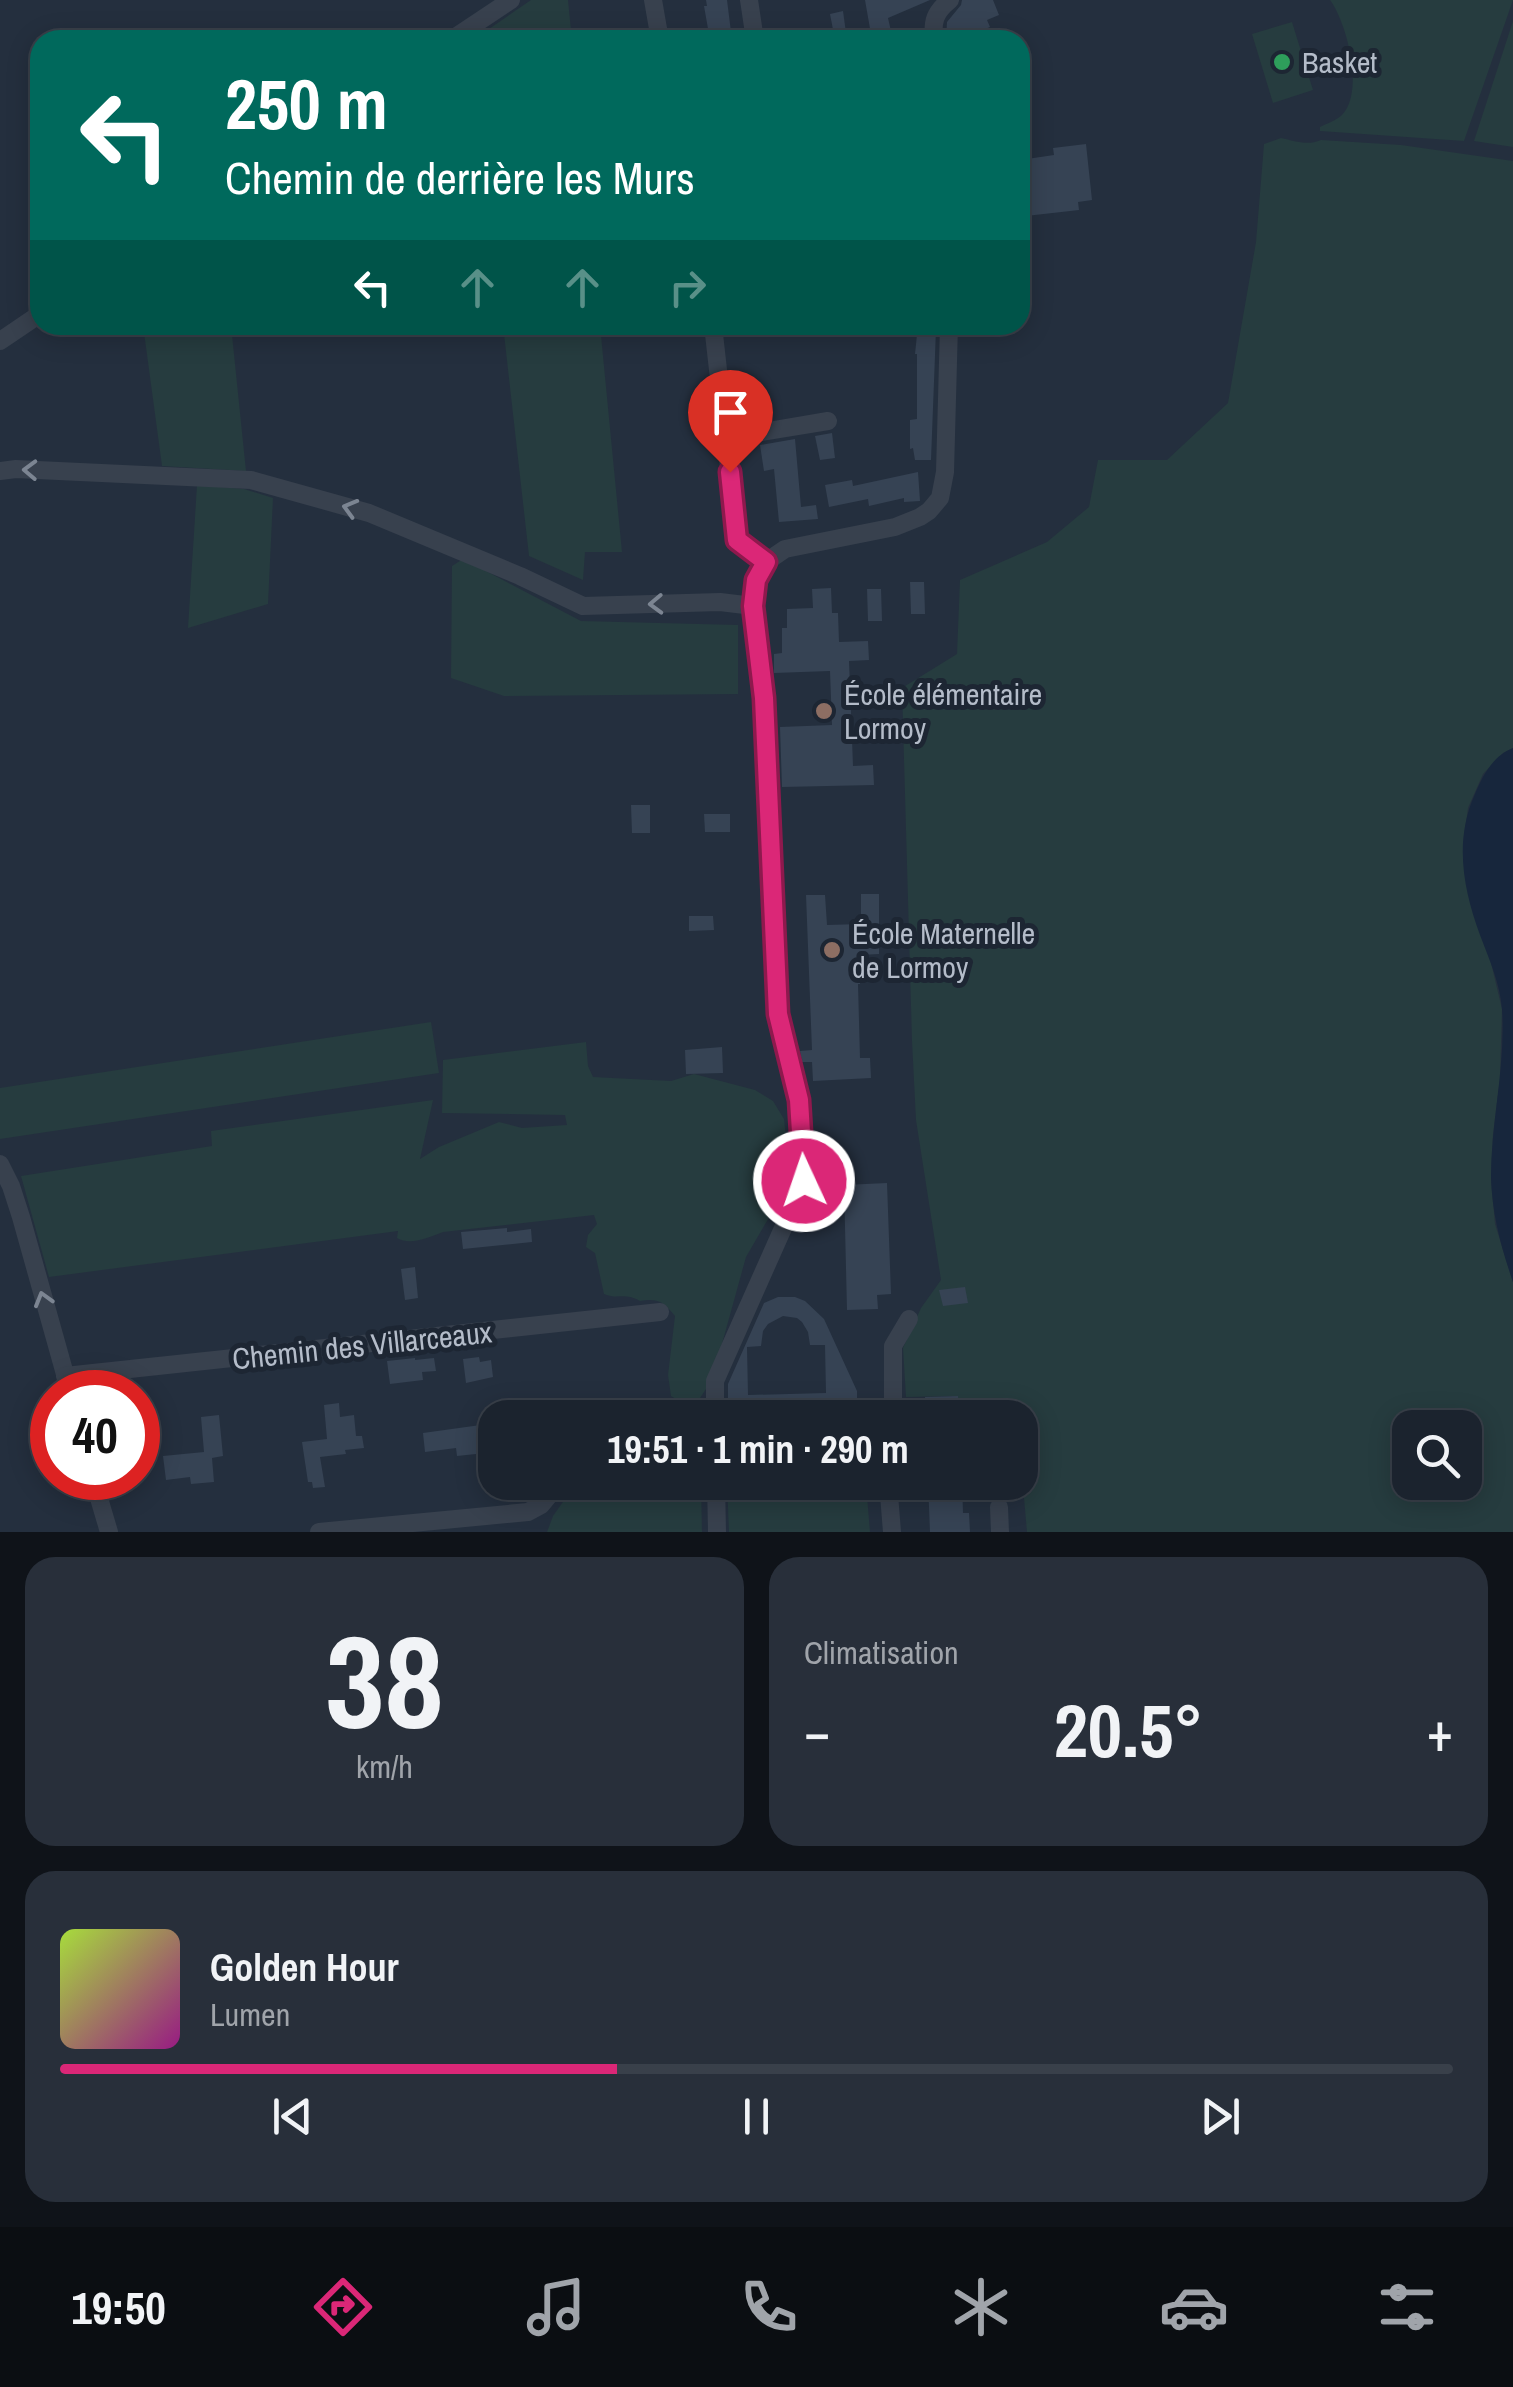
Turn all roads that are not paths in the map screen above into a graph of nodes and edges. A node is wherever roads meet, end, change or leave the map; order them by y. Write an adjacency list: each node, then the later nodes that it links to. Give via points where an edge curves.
1 (511, 0): 5 (street)
2 (654, 0): 6 (street)
3 (750, 0): 7 (street)
4 (950, 0): 8 (street, via 937,11)
5 (466, 30)
6 (658, 30)
7 (754, 30)
8 (933, 30)
9 (30, 321): 12 (street)
10 (714, 335): 14 (street)
11 (949, 335): 16 (street, via 940,498 929,511 894,527 785,549)
12 (0, 341)
13 (828, 420): 14 (street)
14 (726, 438): 16 (street, via 737,540)
15 (0, 470): 17 (street, one-way to 15, via 583,606 369,513 251,480)
16 (766, 562): 17 (street)
17 (753, 606): 23 (street, via 764,698 778,1014 799,1100 804,1181 715,1381)
18 (0, 1164): 21 (street, one-way to 18)
19 (660, 1312): 22 (street, Chemin des Villarceaux)
20 (909, 1318): 24 (street, via 893,1346)
21 (63, 1370)
22 (160, 1373)
23 (716, 1400)
24 (894, 1400)
25 (99, 1500): 30 (street)
26 (545, 1500): 31 (street, via 528,1512)
27 (716, 1500): 32 (street)
28 (889, 1500): 33 (street)
29 (999, 1507): 34 (street)
30 (108, 1532)
31 (318, 1532)
32 (717, 1532)
33 (892, 1532)
34 (1000, 1532)

